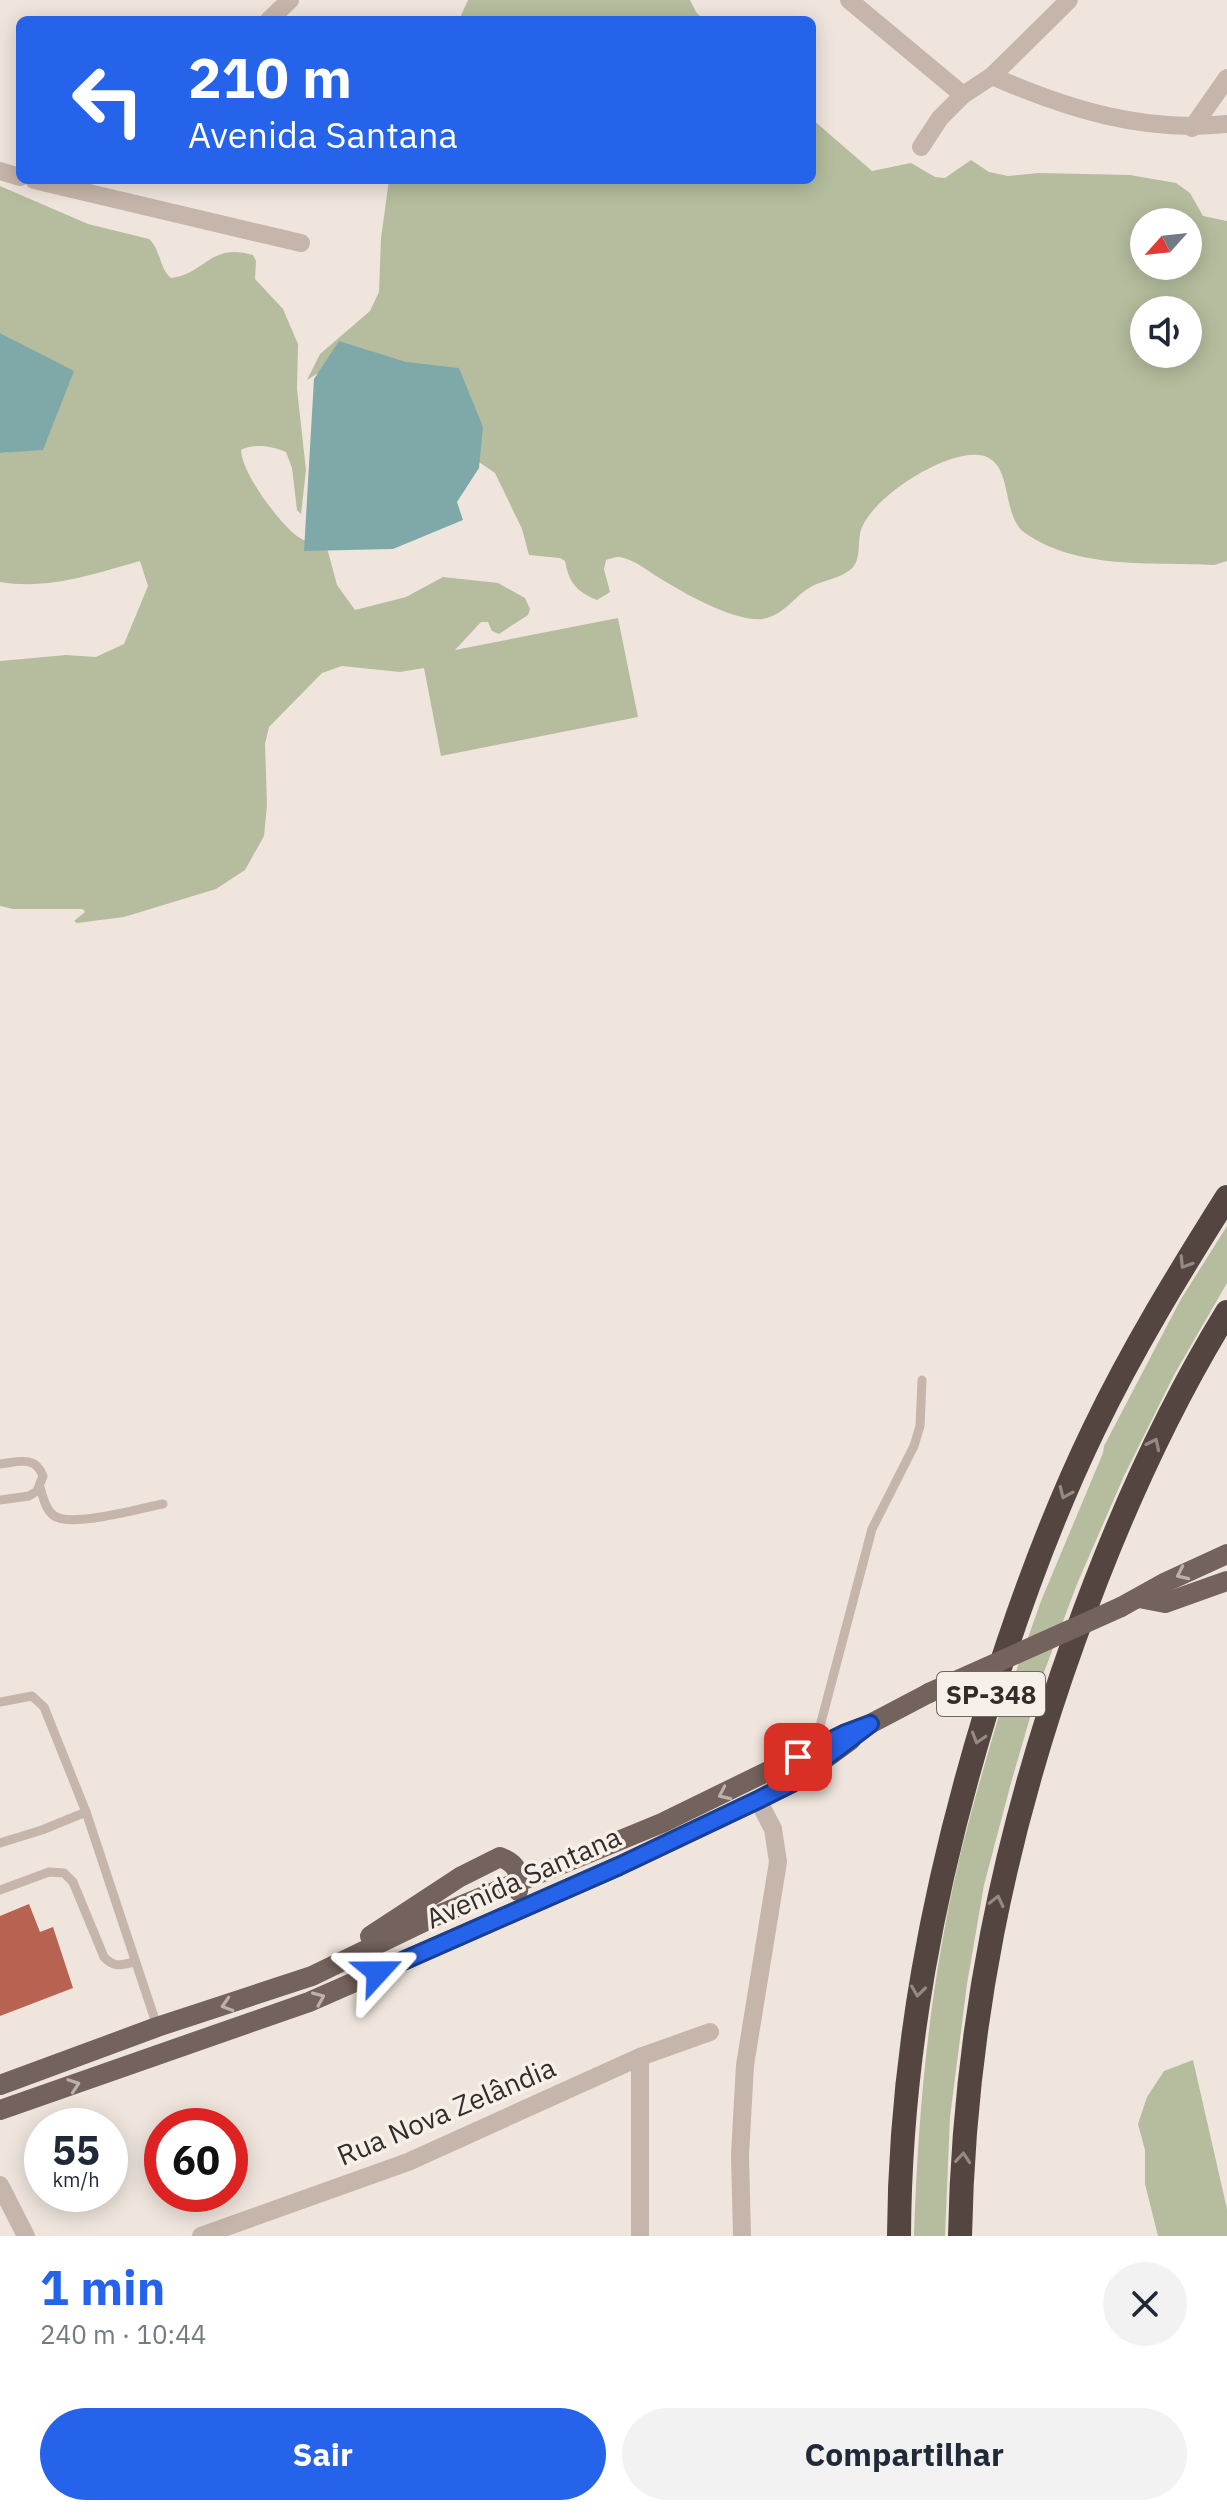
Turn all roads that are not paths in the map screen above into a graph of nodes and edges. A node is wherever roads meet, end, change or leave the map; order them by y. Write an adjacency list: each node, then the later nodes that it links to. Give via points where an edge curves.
1 (290, 0): 4 (street)
2 (849, 0): 7 (street)
3 (1069, 0): 5 (street)
4 (273, 16)
5 (992, 76): 7 (street); 9 (street, via 1053,102 1137,123)
6 (1227, 78): 9 (street)
7 (963, 95): 10 (street)
8 (1227, 124): 9 (street)
9 (1192, 128)
10 (921, 147)
11 (90, 186): 12 (street)
12 (301, 243)
13 (1227, 1197): 44 (highway, SP-348, one-way to 44, via 1094,1428 1021,1601 990,1698 938,1887 918,1992)
14 (1227, 1312): 45 (highway, SP-348, one-way to 14, via 979,1998 1017,1815 1045,1718 1119,1519 1185,1382)
15 (922, 1380): 25 (lane, via 920,1426 872,1529)
16 (0, 1464): 17 (lane, via 33,1463 41,1471)
17 (40, 1487): 18 (lane, via 29,1496); 19 (lane, via 52,1514 68,1522)
18 (0, 1500)
19 (163, 1504)
20 (1227, 1554): 22 (main road, Avenida Santana, one-way to 22)
21 (1227, 1581): 22 (main road, Avenida Santana, via 1165,1603)
22 (1130, 1603): 24 (main road, Avenida Santana, bridge)
23 (0, 1702): 27 (lane, via 32,1696 44,1707)
24 (870, 1724): 25 (main road, Avenida Santana); 26 (main road, Avenida Santana, via 792,1783)
25 (814, 1748): 29 (main road, Avenida Santana, one-way to 29, via 651,1828)
26 (758, 1800): 31 (main road, Avenida Santana); 43 (street, via 773,1829 778,1862 745,2065)
27 (86, 1812): 28 (lane); 32 (lane)
28 (0, 1843)
29 (519, 1881): 31 (main road); 33 (main road, Avenida Santana); 33 (main road, via 512,1862 500,1857 488,1862)
30 (0, 1890): 32 (lane, via 49,1872 64,1873 73,1882 104,1957 120,1966)
31 (506, 1915): 38 (main road, Avenida Santana, one-way to 31, via 309,2002)
32 (134, 1962): 34 (lane)
33 (329, 1967): 34 (main road, Avenida Santana, one-way to 34)
34 (157, 2027): 37 (main road, Avenida Santana)
35 (710, 2032): 36 (street, Rua Nova Zelândia)
36 (640, 2057): 41 (street, Rua Nova Zelândia, via 408,2162); 42 (street)
37 (0, 2085)
38 (0, 2110)
39 (0, 2185): 40 (street)
40 (26, 2236)
41 (201, 2236)
42 (640, 2236)
43 (742, 2236)
44 (899, 2236)
45 (960, 2236)

